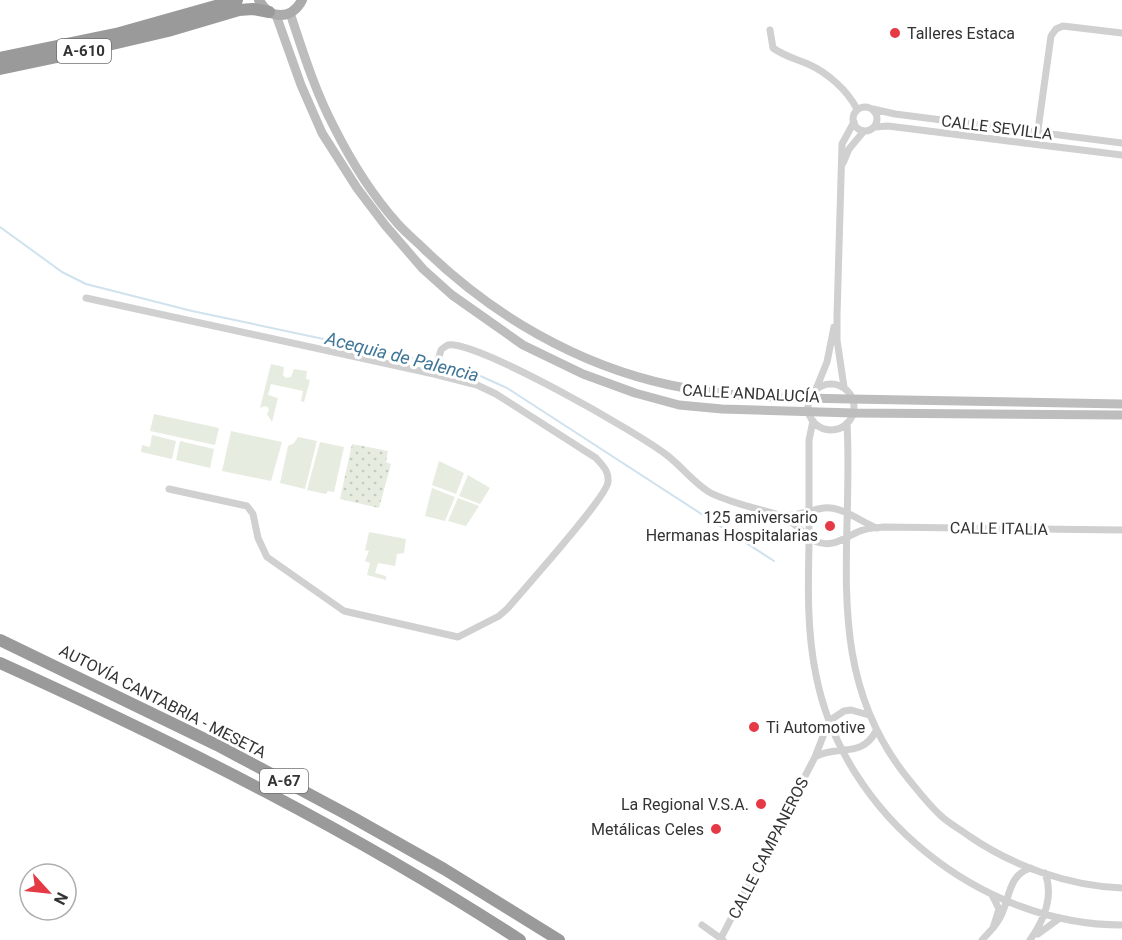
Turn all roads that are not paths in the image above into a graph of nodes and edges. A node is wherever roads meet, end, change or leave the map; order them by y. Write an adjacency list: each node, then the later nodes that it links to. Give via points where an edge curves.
1 (237, 0): 5 (highway, A-610)
2 (259, 0): 7 (main road)
3 (302, 1): 6 (main road)
4 (193, 5): 5 (highway)
5 (219, 6): 10 (highway, A-610, via 116,34)
6 (290, 13): 7 (main road); 27 (main road, CALLE ANDALUCÍA, via 325,109 366,181 398,225 484,301 527,329 586,358 669,385 772,398)
7 (272, 14): 11 (highway, A-610, via 239,10 168,31); 32 (main road, CALLE ANDALUCÍA, via 318,123 351,179 423,269 470,308 523,345 583,374 635,393 679,405)
8 (770, 30): 13 (street, via 773,48 791,60 811,66 841,87)
9 (1122, 33): 17 (street, via 1063,26 1056,29 1051,36)
10 (0, 58)
11 (0, 69)
12 (873, 109): 13 (street, via 865,106); 15 (street, via 878,116); 17 (street, CALLE SEVILLA)
13 (858, 110): 14 (street)
14 (854, 122): 16 (street); 21 (street, via 842,144)
15 (875, 127): 16 (street); 19 (street, CALLE SEVILLA)
16 (864, 131): 21 (street, via 849,149)
17 (1038, 132): 18 (street, CALLE SEVILLA); 19 (street)
18 (1122, 143)
19 (1036, 144): 20 (street, CALLE SEVILLA)
20 (1122, 155)
21 (841, 168): 23 (street)
22 (86, 298): 24 (street)
23 (837, 316): 25 (street); 26 (street, via 827,362)
24 (435, 371): 34 (street, via 496,394 596,458 608,477 608,484 590,510 508,608 458,637 344,611 267,557 247,506); 37 (street, via 441,350 448,345 464,347 534,377 628,430 718,496)
25 (844, 387): 26 (street, via 828,384); 28 (street)
26 (816, 388): 27 (street)
27 (809, 398): 28 (main road, CALLE ANDALUCÍA); 32 (street)
28 (853, 399): 29 (main road, CALLE ANDALUCÍA); 30 (street)
29 (1122, 404)
30 (853, 413): 31 (main road, CALLE ANDALUCÍA); 32 (main road, CALLE ANDALUCÍA); 33 (street)
31 (1122, 415)
32 (811, 417): 33 (street, via 821,428 831,430); 35 (street)
33 (847, 423): 36 (street)
34 (169, 489)
35 (809, 513): 36 (street, via 825,508); 37 (street); 40 (street)
36 (848, 515): 38 (street, CALLE ITALIA); 41 (street)
37 (783, 516): 40 (street)
38 (877, 528): 39 (street, CALLE ITALIA); 41 (street, CALLE ITALIA, via 858,531)
39 (1122, 530)
40 (809, 537): 41 (street, via 823,544); 45 (street, via 812,648)
41 (847, 538): 44 (street, via 848,630)
42 (0, 640): 61 (highway, AUTOVÍA CANTABRIA - MESETA / A-67, via 217,745 340,811 453,874)
43 (0, 663): 60 (highway, A-67, via 263,791 382,856)
44 (868, 715): 45 (street, via 844,711); 46 (street)
45 (829, 721): 47 (street); 48 (street, CALLE CAMPANEROS)
46 (876, 731): 47 (street, CALLE CAMPANEROS, via 866,745); 49 (street, via 900,770 940,815 990,850)
47 (842, 751): 48 (street, CALLE CAMPANEROS, via 826,751); 52 (street, via 873,800 915,844)
48 (815, 757): 59 (street, CALLE CAMPANEROS)
49 (1031, 868): 50 (street); 53 (street, via 1016,876)
50 (1045, 873): 51 (street, via 1089,885); 54 (street, via 1049,884)
51 (1122, 888)
52 (992, 895): 53 (street); 58 (street, via 999,909)
53 (1007, 902): 54 (street); 58 (street)
54 (1044, 915): 55 (street); 63 (street)
55 (1060, 918): 57 (street); 63 (street)
56 (702, 925): 59 (street)
57 (1122, 925)
58 (993, 928): 62 (street)
59 (722, 939)
60 (520, 940)
61 (559, 940)
62 (982, 940)
63 (1031, 940)

